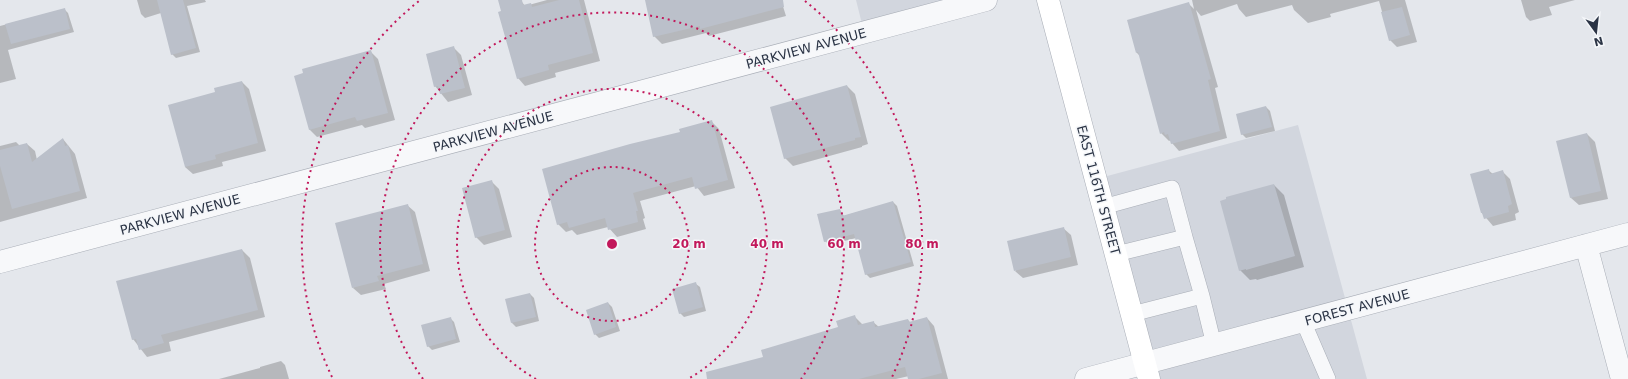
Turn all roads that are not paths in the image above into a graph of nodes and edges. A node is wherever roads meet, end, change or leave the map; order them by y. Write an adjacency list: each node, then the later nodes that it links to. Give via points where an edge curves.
1 (986, 0): 8 (street, PARKVIEW AVENUE)
2 (1048, 0): 3 (main road, EAST 116TH STREET)
3 (1103, 207): 5 (lane, via 1172,188); 7 (main road, EAST 116TH STREET)
4 (1628, 234): 6 (street, FOREST AVENUE)
5 (1184, 237): 7 (lane); 9 (lane)
6 (1586, 245): 11 (street, FOREST AVENUE); 16 (street)
7 (1116, 254): 10 (main road, EAST 116TH STREET)
8 (0, 262)
9 (1202, 296): 10 (lane); 12 (lane)
10 (1132, 314): 13 (main road, EAST 116TH STREET)
11 (1303, 321): 12 (street, FOREST AVENUE); 15 (lane)
12 (1214, 345): 13 (street, FOREST AVENUE)
13 (1147, 371): 14 (street, FOREST AVENUE)
14 (1086, 379)
15 (1328, 379)
16 (1622, 379)

